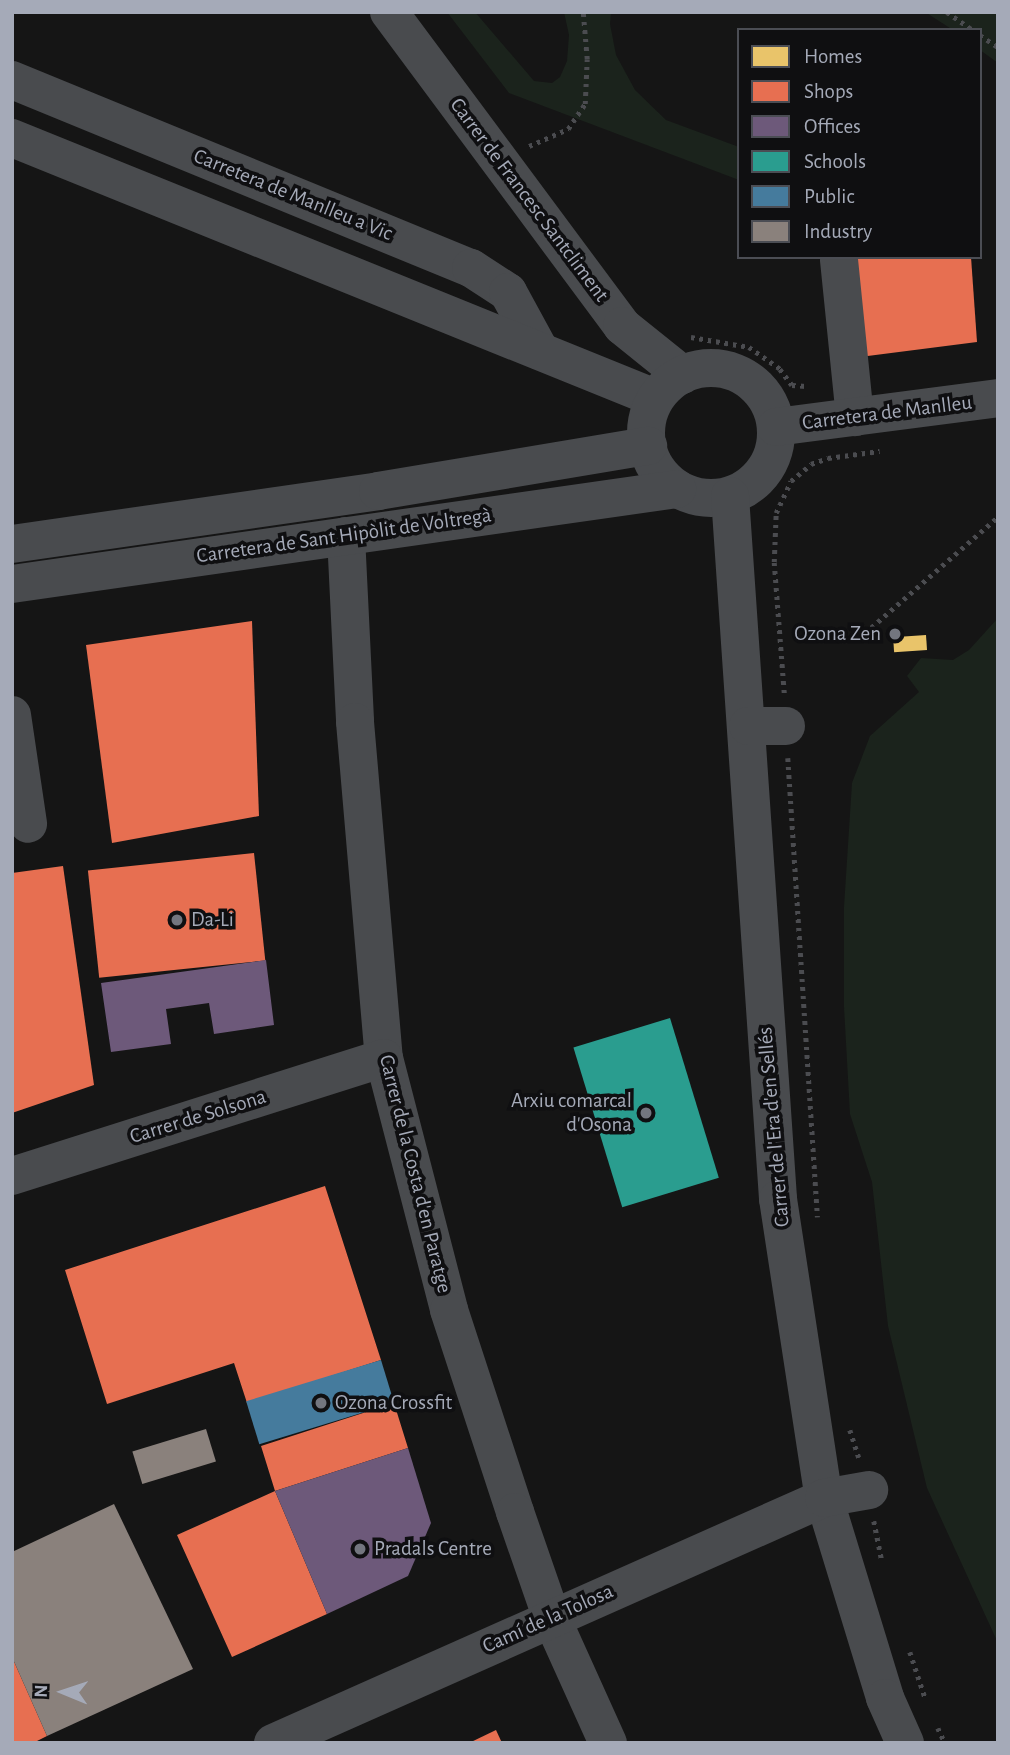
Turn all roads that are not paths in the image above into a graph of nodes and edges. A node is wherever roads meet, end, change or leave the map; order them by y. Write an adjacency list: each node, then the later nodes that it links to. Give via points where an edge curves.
1 (389, 12): 6 (street, Carrer de Francesc Santcliment)
2 (12, 80): 5 (street, Carretera de Manlleu a Vic, via 471,268 508,292)
3 (12, 138): 5 (street)
4 (839, 260): 8 (street)
5 (540, 351): 6 (street)
6 (669, 386): 9 (street, via 716,368 738,374 764,395); 10 (street, via 647,424)
7 (998, 398): 8 (street, Carretera de Manlleu)
8 (855, 417): 9 (street, Carretera de Manlleu)
9 (776, 427): 12 (street, via 775,450 766,470 750,486)
10 (648, 446): 11 (street, via 661,474); 13 (street, Carretera de Sant Hipòlit de Voltregà)
11 (677, 489): 12 (street, via 697,497); 14 (street, Carretera de Sant Hipòlit de Voltregà)
12 (730, 496): 19 (street, Carrer de l'Era d'en Sellés)
13 (260, 509): 15 (street); 16 (street, Carretera de Sant Hipòlit de Voltregà)
14 (346, 536): 15 (street, Carretera de Sant Hipòlit de Voltregà); 22 (street, Carrer de la Costa d'en Paratge, via 380,834)
15 (308, 542): 17 (street, Carretera de Sant Hipòlit de Voltregà)
16 (12, 544)
17 (12, 584)
18 (12, 715): 21 (street)
19 (748, 726): 20 (street); 25 (street, Carrer de l'Era d'en Sellés, via 778,1199)
20 (786, 726)
21 (28, 824)
22 (384, 1058): 23 (street, Carrer de Solsona); 26 (street, Carrer de la Costa d'en Paratge, via 449,1310)
23 (12, 1176)
24 (869, 1490): 25 (street, Camí de la Tolosa)
25 (824, 1498): 26 (street, Camí de la Tolosa); 27 (street, Carrer de l'Era d'en Sellés, via 885,1698)
26 (552, 1619): 28 (street, Camí de la Tolosa); 29 (street, Carrer de la Costa d'en Paratge)
27 (921, 1733)
28 (274, 1743)
29 (608, 1743)

